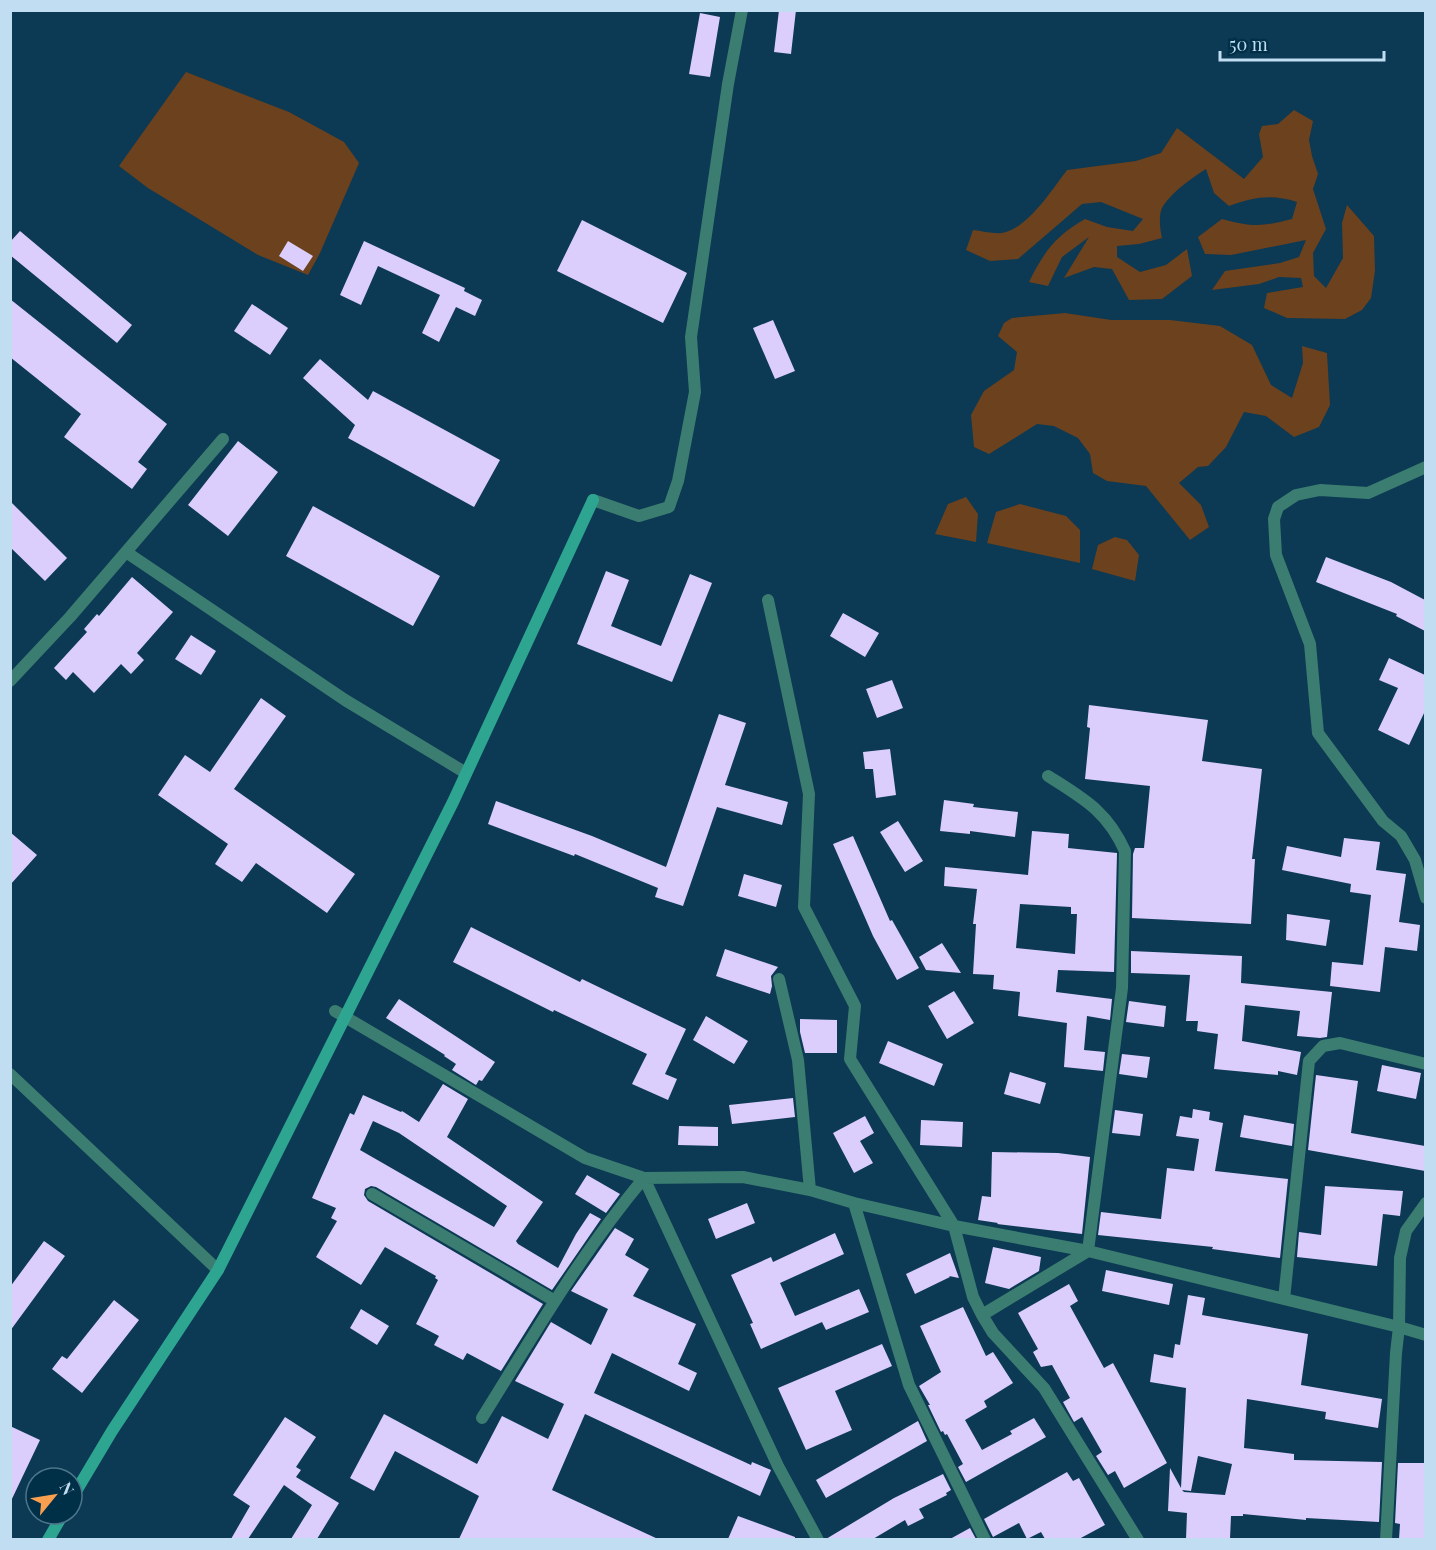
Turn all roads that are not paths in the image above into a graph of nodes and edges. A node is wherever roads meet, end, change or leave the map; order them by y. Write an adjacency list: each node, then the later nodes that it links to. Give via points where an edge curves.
1 (742, 10): 4 (street, via 691,337 695,392 678,481 669,507 639,516)
2 (223, 439): 5 (street)
3 (1425, 467): 10 (street, via 1368,493 1320,490 1296,495 1278,507 1274,519 1276,555 1310,644 1318,733 1383,821 1401,836 1414,860)
4 (593, 500): 8 (main road)
5 (126, 552): 7 (street); 8 (street, via 345,700)
6 (768, 600): 20 (street, via 809,794 804,908 855,1006 850,1059)
7 (10, 681)
8 (466, 773): 22 (main road)
9 (1048, 776): 21 (street, via 1105,816 1125,851 1122,988)
10 (1425, 898)
11 (779, 979): 16 (street, via 798,1060)
12 (334, 1011): 15 (street, via 585,1158)
13 (1425, 1064): 23 (street, via 1340,1043 1323,1046 1309,1061)
14 (10, 1074): 22 (street)
15 (644, 1178): 16 (street, via 743,1178); 24 (street); 32 (street, via 778,1466)
16 (810, 1190): 18 (street)
17 (372, 1194): 24 (street)
18 (854, 1203): 20 (street); 33 (street, via 909,1385)
19 (1425, 1203): 26 (street, via 1406,1231 1400,1258)
20 (954, 1226): 21 (street); 25 (street, via 973,1297)
21 (1088, 1251): 23 (street); 25 (street)
22 (218, 1270): 29 (main road)
23 (1284, 1299): 26 (street)
24 (555, 1301): 28 (street)
25 (982, 1315): 34 (street, via 993,1333 1044,1388)
26 (1399, 1327): 27 (street); 35 (street)
27 (1425, 1335)
28 (482, 1418)
29 (84, 1478)
30 (56, 1526): 31 (main road)
31 (48, 1539)
32 (818, 1539)
33 (985, 1539)
34 (1138, 1539)
35 (1386, 1539)

